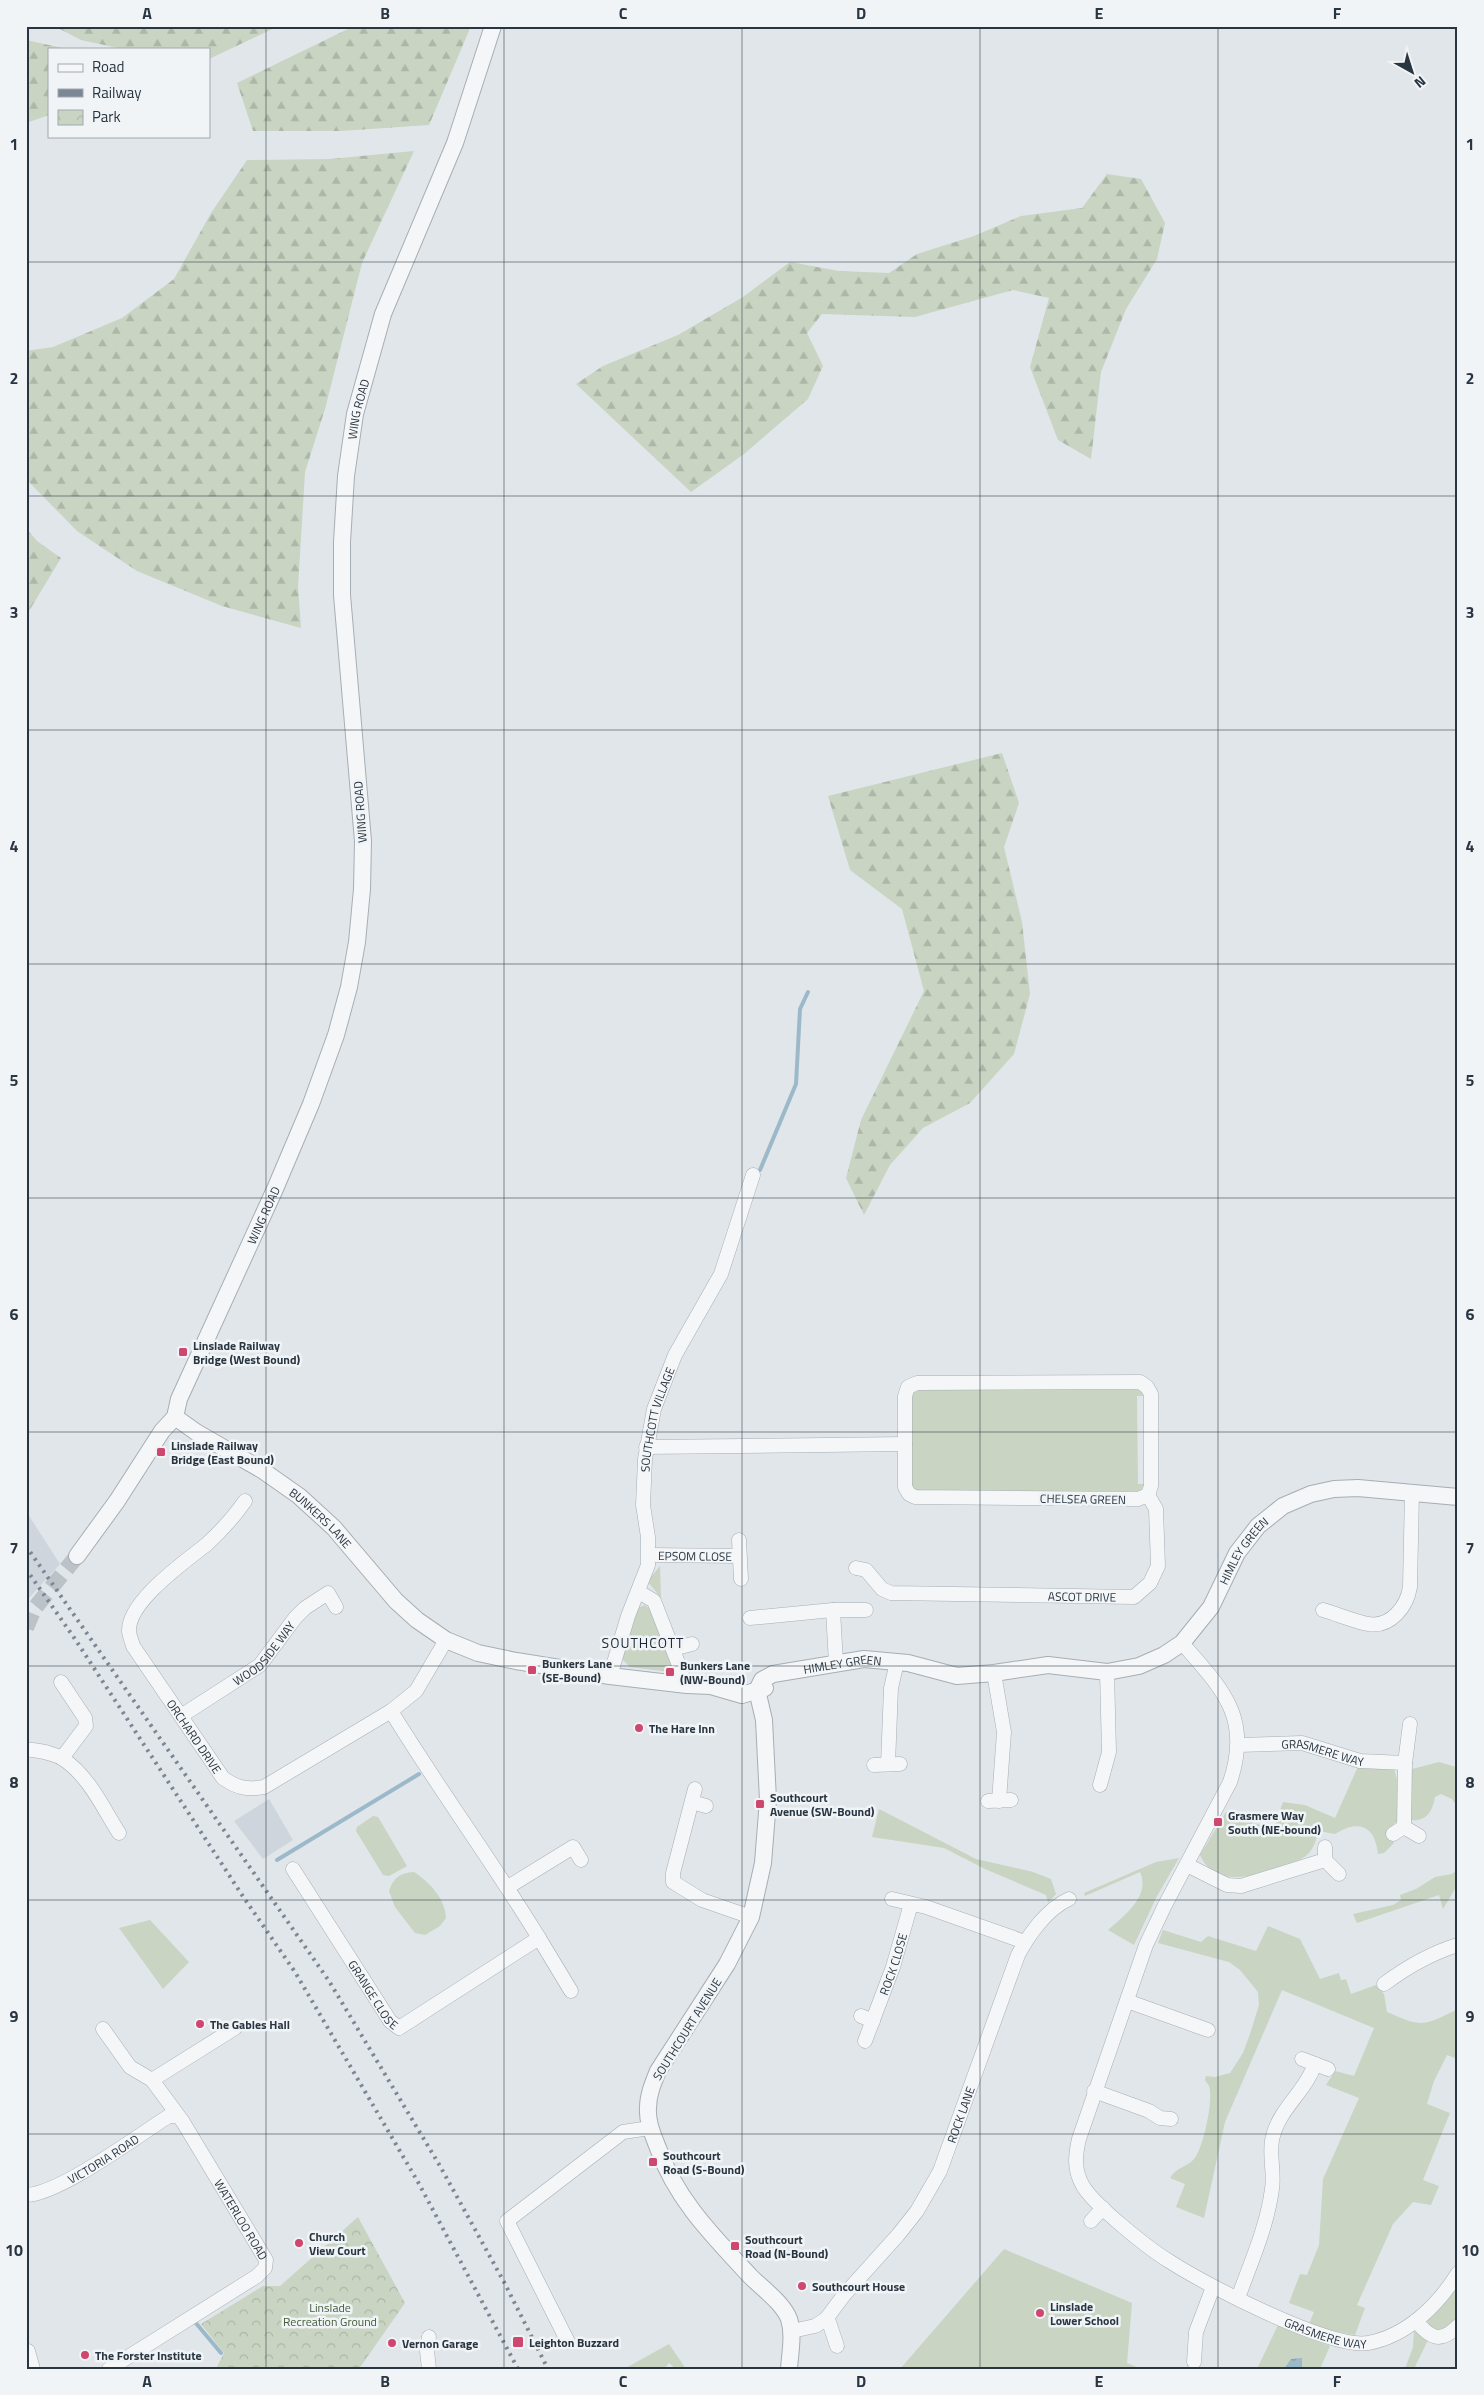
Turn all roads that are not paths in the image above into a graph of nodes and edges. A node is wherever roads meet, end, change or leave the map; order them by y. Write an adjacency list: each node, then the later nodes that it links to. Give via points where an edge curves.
1 (493, 26): 3 (street, WING ROAD, via 455,143 383,314 355,414 347,467 342,595 363,841 357,942 349,987 311,1104 179,1399)
2 (752, 1175): 5 (street, SOUTHCOTT VILLAGE, via 721,1274 675,1355 654,1409)
3 (175, 1417): 12 (street, WING ROAD, via 162,1430); 22 (street, BUNKERS LANE, via 299,1496 334,1528 396,1601)
4 (905, 1444): 5 (street); 7 (street, CHELSEA GREEN, via 905,1498 1138,1500); 7 (street, CHELSEA GREEN, via 904,1382 1151,1384 1151,1486)
5 (646, 1447): 11 (street, SOUTHCOTT VILLAGE, via 643,1505)
6 (1412, 1492): 8 (street, HIMLEY GREEN); 20 (street, via 1410,1586 1408,1600 1401,1610 1392,1618 1370,1624); 23 (street, HIMLEY GREEN, via 1334,1488 1283,1506 1258,1526 1237,1553 1211,1607)
7 (1148, 1494): 14 (street, ASCOT DRIVE, via 1156,1509 1158,1566 1150,1583 1134,1597 916,1587 891,1593 882,1589 866,1570)
8 (1458, 1497)
9 (245, 1501): 35 (street, ORCHARD DRIVE, via 230,1522 208,1543 163,1578 135,1610 129,1630 133,1646)
10 (739, 1540): 13 (street, EPSOM CLOSE)
11 (650, 1555): 13 (street, EPSOM CLOSE); 16 (street, SOUTHCOTT VILLAGE)
12 (77, 1556)
13 (739, 1556): 15 (street, EPSOM CLOSE)
14 (856, 1568)
15 (741, 1580)
16 (639, 1592): 25 (street, via 654,1601); 31 (street, SOUTHCOTT VILLAGE, via 628,1616)
17 (336, 1607): 35 (street, WOODSIDE WAY, via 328,1594 305,1608 260,1665)
18 (833, 1610): 19 (street); 21 (street); 27 (street)
19 (866, 1610)
20 (1323, 1610)
21 (750, 1618)
22 (446, 1640): 31 (street, via 478,1653); 34 (street, ORCHARD DRIVE, via 416,1691)
23 (1182, 1642): 28 (street, HIMLEY GREEN, via 1139,1666); 37 (street, GRASMERE WAY, via 1228,1700)
24 (692, 1644): 25 (street)
25 (673, 1649): 29 (street)
26 (897, 1662): 27 (street, HIMLEY GREEN, via 864,1659); 30 (street, HIMLEY GREEN, via 956,1676); 41 (street, HIMLEY GREEN)
27 (836, 1663): 33 (street, HIMLEY GREEN, via 789,1672 769,1687)
28 (1107, 1672): 30 (street, HIMLEY GREEN, via 1048,1665); 42 (street, via 1110,1745)
29 (682, 1673)
30 (994, 1673): 43 (street, via 1004,1732)
31 (610, 1676): 33 (street, via 711,1686 728,1681)
32 (61, 1682): 39 (street, via 85,1718 86,1726)
33 (757, 1690): 55 (street, SOUTHCOURT AVENUE, via 764,1720 768,1800 763,1864)
34 (391, 1711): 35 (street, ORCHARD DRIVE, via 264,1787 252,1789 234,1785 223,1778); 51 (street, via 430,1775)
35 (181, 1716)
36 (1410, 1724): 40 (street)
37 (1239, 1745): 40 (street, GRASMERE WAY, via 1302,1743 1353,1760); 48 (street, GRASMERE WAY, via 1230,1782)
38 (26, 1749): 39 (street)
39 (62, 1758): 45 (street, via 89,1786)
40 (1405, 1763): 46 (street, via 1398,1830)
41 (887, 1764)
42 (1104, 1780)
43 (999, 1801)
44 (706, 1806): 55 (street, via 694,1796 673,1882 702,1900)
45 (119, 1833)
46 (1419, 1836)
47 (581, 1860): 51 (street, via 573,1846)
48 (1187, 1865): 50 (street, via 1227,1885 1241,1886 1325,1854); 61 (street, GRASMERE WAY, via 1146,1944)
49 (293, 1869): 56 (street, GRANGE CLOSE, via 390,2021 400,2028)
50 (1339, 1874)
51 (508, 1887): 56 (street)
52 (892, 1899): 54 (street)
53 (1069, 1899): 57 (street, ROCK LANE, via 1058,1905)
54 (911, 1904): 57 (street); 65 (street, ROCK CLOSE, via 892,1967 867,2019)
55 (751, 1917): 71 (street, SOUTHCOURT AVENUE, via 727,1964 658,2071 650,2091)
56 (539, 1938): 60 (street)
57 (1025, 1942): 78 (street, ROCK LANE, via 1008,1980 938,2176 917,2211)
58 (1458, 1945): 59 (street, via 1399,1966)
59 (1384, 1984)
60 (571, 1991)
61 (1127, 2001): 62 (street); 68 (street, GRASMERE WAY)
62 (1203, 2024)
63 (235, 2028): 67 (street)
64 (103, 2029): 67 (street, via 130,2067)
65 (865, 2041)
66 (1315, 2064): 77 (street, via 1273,2135 1272,2189 1265,2225)
67 (152, 2080): 69 (street)
68 (1094, 2091): 70 (street, via 1160,2118); 73 (street, GRASMERE WAY, via 1079,2139 1076,2166 1084,2187)
69 (176, 2116): 72 (street, VICTORIA ROAD, via 169,2116 64,2183 35,2195); 88 (street, WATERLOO ROAD, via 183,2122 259,2246 266,2260 265,2268)
70 (1171, 2119)
71 (650, 2128): 81 (street, SOUTHCOURT AVENUE, via 666,2169 688,2206 782,2309 789,2318); 83 (street, via 623,2132 507,2221)
72 (26, 2195)
73 (1103, 2208): 74 (street); 76 (street, GRASMERE WAY, via 1159,2254)
74 (1091, 2221)
75 (1457, 2277): 79 (street, GRASMERE WAY)
76 (1213, 2287): 77 (street, GRASMERE WAY); 86 (street, via 1196,2332)
77 (1238, 2298): 79 (street, GRASMERE WAY, via 1308,2330 1352,2343 1388,2337)
78 (826, 2319): 81 (street, via 815,2326); 84 (street)
79 (1416, 2321): 80 (street, via 1426,2334 1434,2337 1443,2337)
80 (1458, 2326)
81 (792, 2331): 90 (street)
82 (429, 2338): 89 (street)
83 (568, 2342)
84 (837, 2346)
85 (28, 2351): 87 (street)
86 (1194, 2362)
87 (33, 2369)
88 (109, 2369)
89 (429, 2369)
90 (789, 2369)

